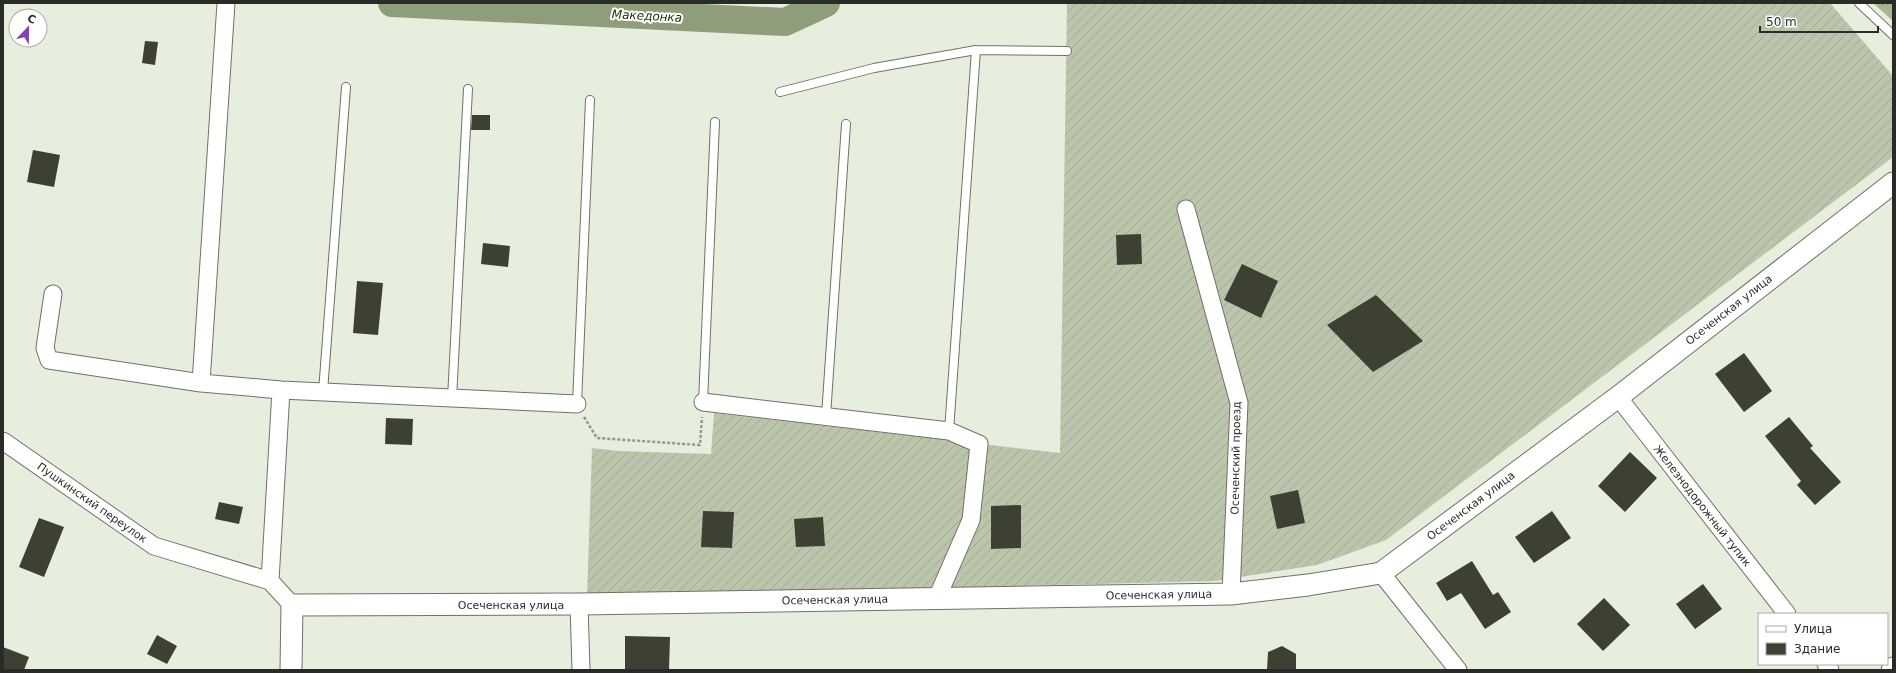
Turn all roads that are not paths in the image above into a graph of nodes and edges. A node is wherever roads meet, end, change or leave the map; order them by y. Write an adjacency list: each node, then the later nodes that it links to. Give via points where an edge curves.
1 (226, 3): 15 (street)
2 (1859, 3): 3 (lane)
3 (1893, 35)
4 (976, 50): 5 (lane); 8 (lane, via 874,68); 23 (lane)
5 (1067, 51)
6 (346, 87): 17 (lane)
7 (468, 89): 19 (lane)
8 (780, 92)
9 (590, 100): 21 (lane)
10 (715, 122): 20 (lane)
11 (846, 124): 22 (lane)
12 (1893, 182): 18 (street, Осеченская улица)
13 (1186, 209): 27 (street, Осеченский проезд, via 1239,403)
14 (53, 294): 15 (street, via 45,348 49,360)
15 (201, 383): 16 (street)
16 (281, 390): 17 (street); 26 (street)
17 (323, 392): 19 (street)
18 (1618, 397): 25 (street, Осеченская улица); 31 (street, Железнодорожный тупик)
19 (452, 398): 21 (street)
20 (703, 402): 22 (street)
21 (576, 404)
22 (826, 416): 23 (street)
23 (949, 431): 28 (street, via 979,444 971,520)
24 (3, 441): 26 (street, Пушкинский переулок, via 154,546)
25 (1381, 573): 27 (street, Осеченская улица); 35 (street)
26 (270, 581): 30 (street)
27 (1231, 594): 28 (street, Осеченская улица)
28 (937, 598): 29 (street, Осеченская улица)
29 (580, 604): 30 (street, Осеченская улица); 34 (street)
30 (292, 605): 33 (street)
31 (1786, 613)
32 (1893, 666): 36 (street)
33 (291, 670)
34 (581, 670)
35 (1458, 670)
36 (1890, 670)

